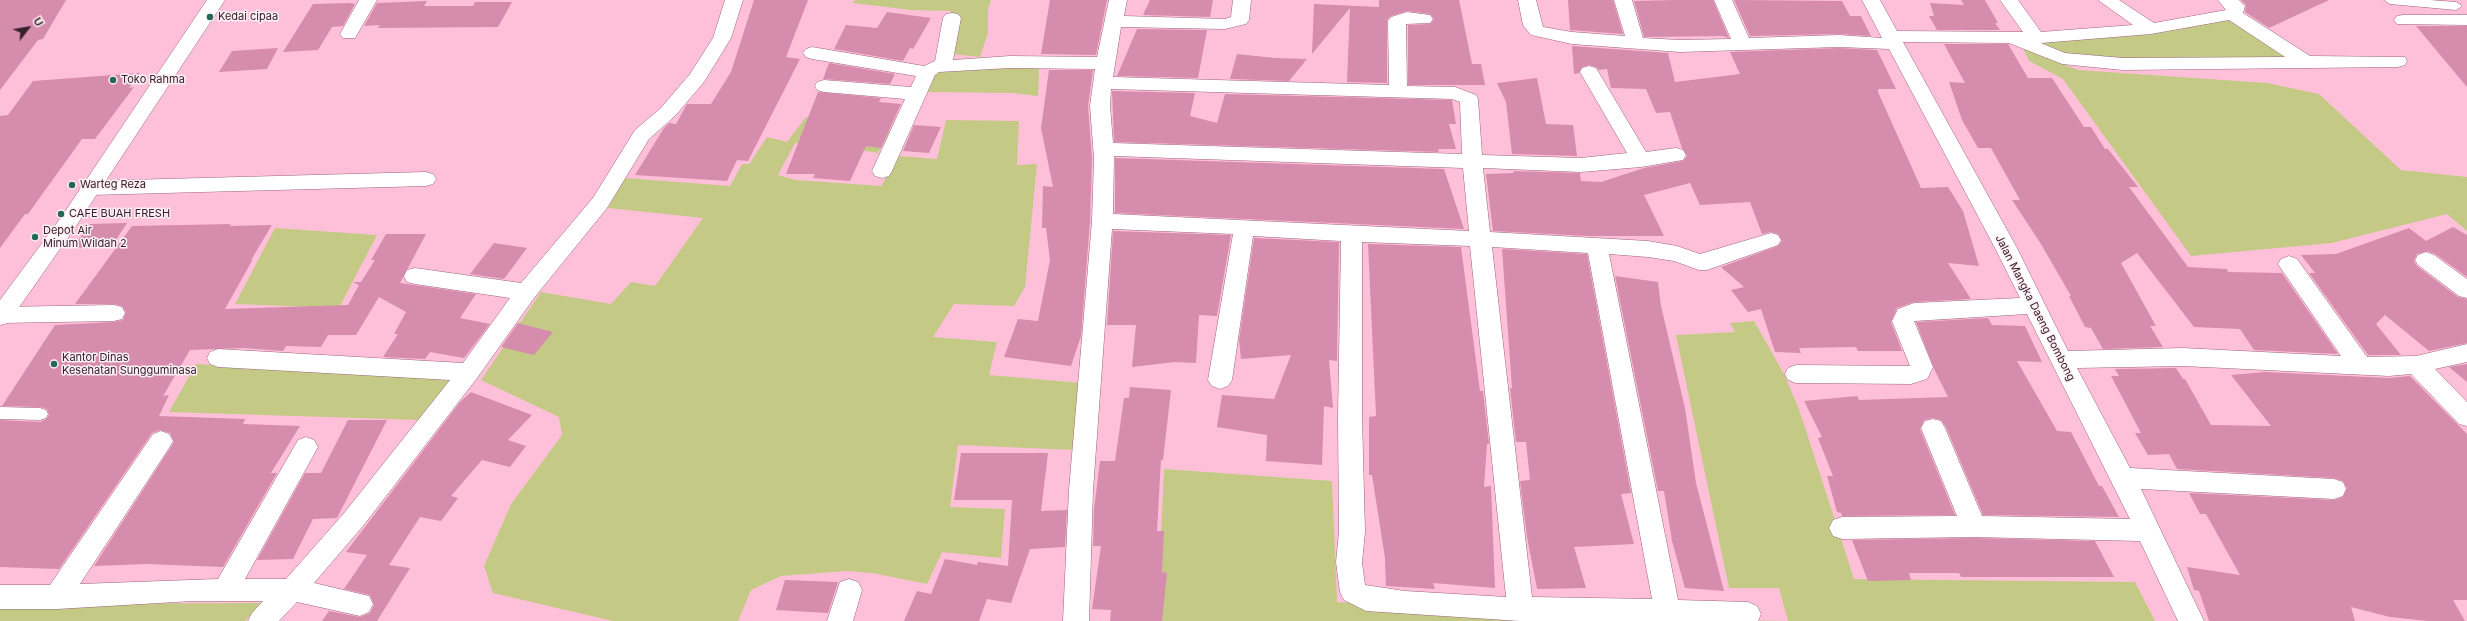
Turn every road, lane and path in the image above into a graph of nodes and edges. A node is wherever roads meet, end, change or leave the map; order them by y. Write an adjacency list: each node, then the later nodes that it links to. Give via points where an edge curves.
1 (216, 0): 43 (street)
2 (368, 0): 22 (street)
3 (734, 0): 54 (street, via 722,38 708,62 676,104 642,135 600,203)
4 (1118, 0): 20 (street)
5 (1242, 0): 20 (street, via 1240,20 1225,24)
6 (1527, 0): 26 (street, via 1532,25 1537,31 1572,38)
7 (1623, 0): 26 (street)
8 (1723, 0): 27 (street)
9 (1871, 0): 25 (street, Jalan Mangka Daeng Bombong)
10 (2009, 0): 23 (street)
11 (2107, 0): 21 (street)
12 (2383, 0): 13 (lane)
13 (2390, 0): 14 (lane)
14 (2456, 6)
15 (2230, 7): 21 (street); 30 (street)
16 (952, 18): 31 (street)
17 (1424, 19): 35 (street, via 1407,17 1397,21)
18 (2404, 20): 19 (street)
19 (2467, 20)
20 (1114, 22): 33 (street)
21 (2151, 30): 23 (street)
22 (349, 34)
23 (2036, 38): 24 (street)
24 (2015, 39): 25 (street); 30 (street, via 2047,53 2084,61 2123,64)
25 (1892, 40): 27 (street); 55 (street, Jalan Mangka Daeng Bombong)
26 (1636, 44): 27 (street)
27 (1742, 44)
28 (812, 53): 31 (street)
29 (2398, 61): 30 (street)
30 (2308, 63)
31 (935, 68): 33 (street, via 1010,62); 36 (street)
32 (1589, 72): 39 (street)
33 (1104, 73): 35 (street); 37 (street, via 1100,106)
34 (824, 86): 36 (street)
35 (1398, 92): 40 (street, via 1455,93 1469,99)
36 (917, 94): 41 (street)
37 (1103, 149): 40 (street); 44 (street)
38 (1676, 155): 39 (street)
39 (1641, 160): 40 (street, via 1581,165)
40 (1472, 162): 47 (street)
41 (882, 171)
42 (426, 179): 43 (street)
43 (90, 188): 57 (street)
44 (1102, 221): 45 (street); 88 (street, via 1098,300 1081,490)
45 (1244, 228): 46 (street); 65 (street)
46 (1352, 234): 47 (street); 83 (street, via 1352,532 1349,562 1353,592 1366,600)
47 (1480, 239): 49 (street); 83 (street)
48 (1771, 240): 49 (street, via 1707,262 1664,251)
49 (1597, 246): 84 (street)
50 (2426, 260): 53 (street)
51 (2289, 264): 61 (street)
52 (415, 276): 54 (street)
53 (2467, 290)
54 (526, 292): 63 (street)
55 (2034, 305): 60 (street, Jalan Mangka Daeng Bombong); 64 (street, via 1914,311 1906,315 1903,321 1922,367 1919,373)
56 (114, 313): 57 (street)
57 (0, 316)
58 (2467, 353): 62 (street)
59 (218, 358): 63 (street)
60 (2061, 360): 61 (street, via 2183,358); 72 (street, Jalan Mangka Daeng Bombong)
61 (2360, 365): 62 (street)
62 (2416, 365): 68 (street)
63 (469, 372): 78 (street, via 354,519)
64 (1796, 374)
65 (1220, 380)
66 (0, 413): 67 (lane)
67 (40, 414)
68 (2467, 416)
69 (1933, 428): 74 (street)
70 (161, 441): 81 (street)
71 (306, 447): 77 (street)
72 (2123, 478): 73 (street); 76 (street, Jalan Mangka Daeng Bombong)
73 (2334, 489)
74 (1974, 526): 75 (street); 76 (street)
75 (1842, 528)
76 (2147, 530): 89 (street, Jalan Mangka Daeng Bombong)
77 (225, 590): 78 (street); 81 (street)
78 (292, 590): 82 (street); 86 (street)
79 (850, 590): 87 (street)
80 (0, 597): 81 (street)
81 (57, 597)
82 (360, 604)
83 (1520, 609): 84 (street)
84 (1667, 611): 85 (street)
85 (1748, 614)
86 (260, 621)
87 (840, 621)
88 (1076, 621)
89 (2191, 621)

